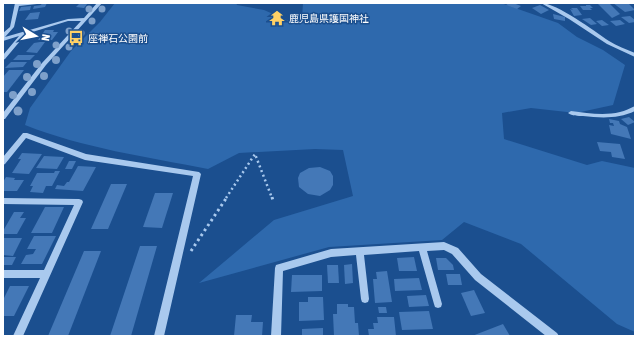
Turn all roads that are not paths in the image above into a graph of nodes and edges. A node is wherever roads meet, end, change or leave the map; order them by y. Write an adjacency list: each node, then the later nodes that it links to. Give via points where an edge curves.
1 (37, 3): 4 (street)
2 (100, 3): 5 (street)
3 (543, 3): 8 (street)
4 (16, 4): 7 (street, via 12,27)
5 (86, 20): 6 (street, via 68,20); 14 (street, via 44,64)
6 (23, 34): 7 (street); 11 (street)
7 (3, 37)
8 (609, 43): 9 (street); 10 (street)
9 (635, 49)
10 (635, 55)
11 (3, 58)
12 (635, 108): 13 (street, via 628,113 600,116)
13 (571, 113)
14 (3, 117)
15 (3, 162): 24 (street, via 25,135 85,157 197,174)
16 (3, 201): 20 (street, via 79,202)
17 (422, 247): 18 (street); 22 (street); 26 (street, via 444,246 455,251 478,277)
18 (360, 251): 21 (street); 25 (street, via 331,253 279,268)
19 (3, 274): 20 (street)
20 (47, 274): 23 (street)
21 (365, 299)
22 (438, 304)
23 (18, 336)
24 (159, 336)
25 (276, 336)
26 (554, 336)

